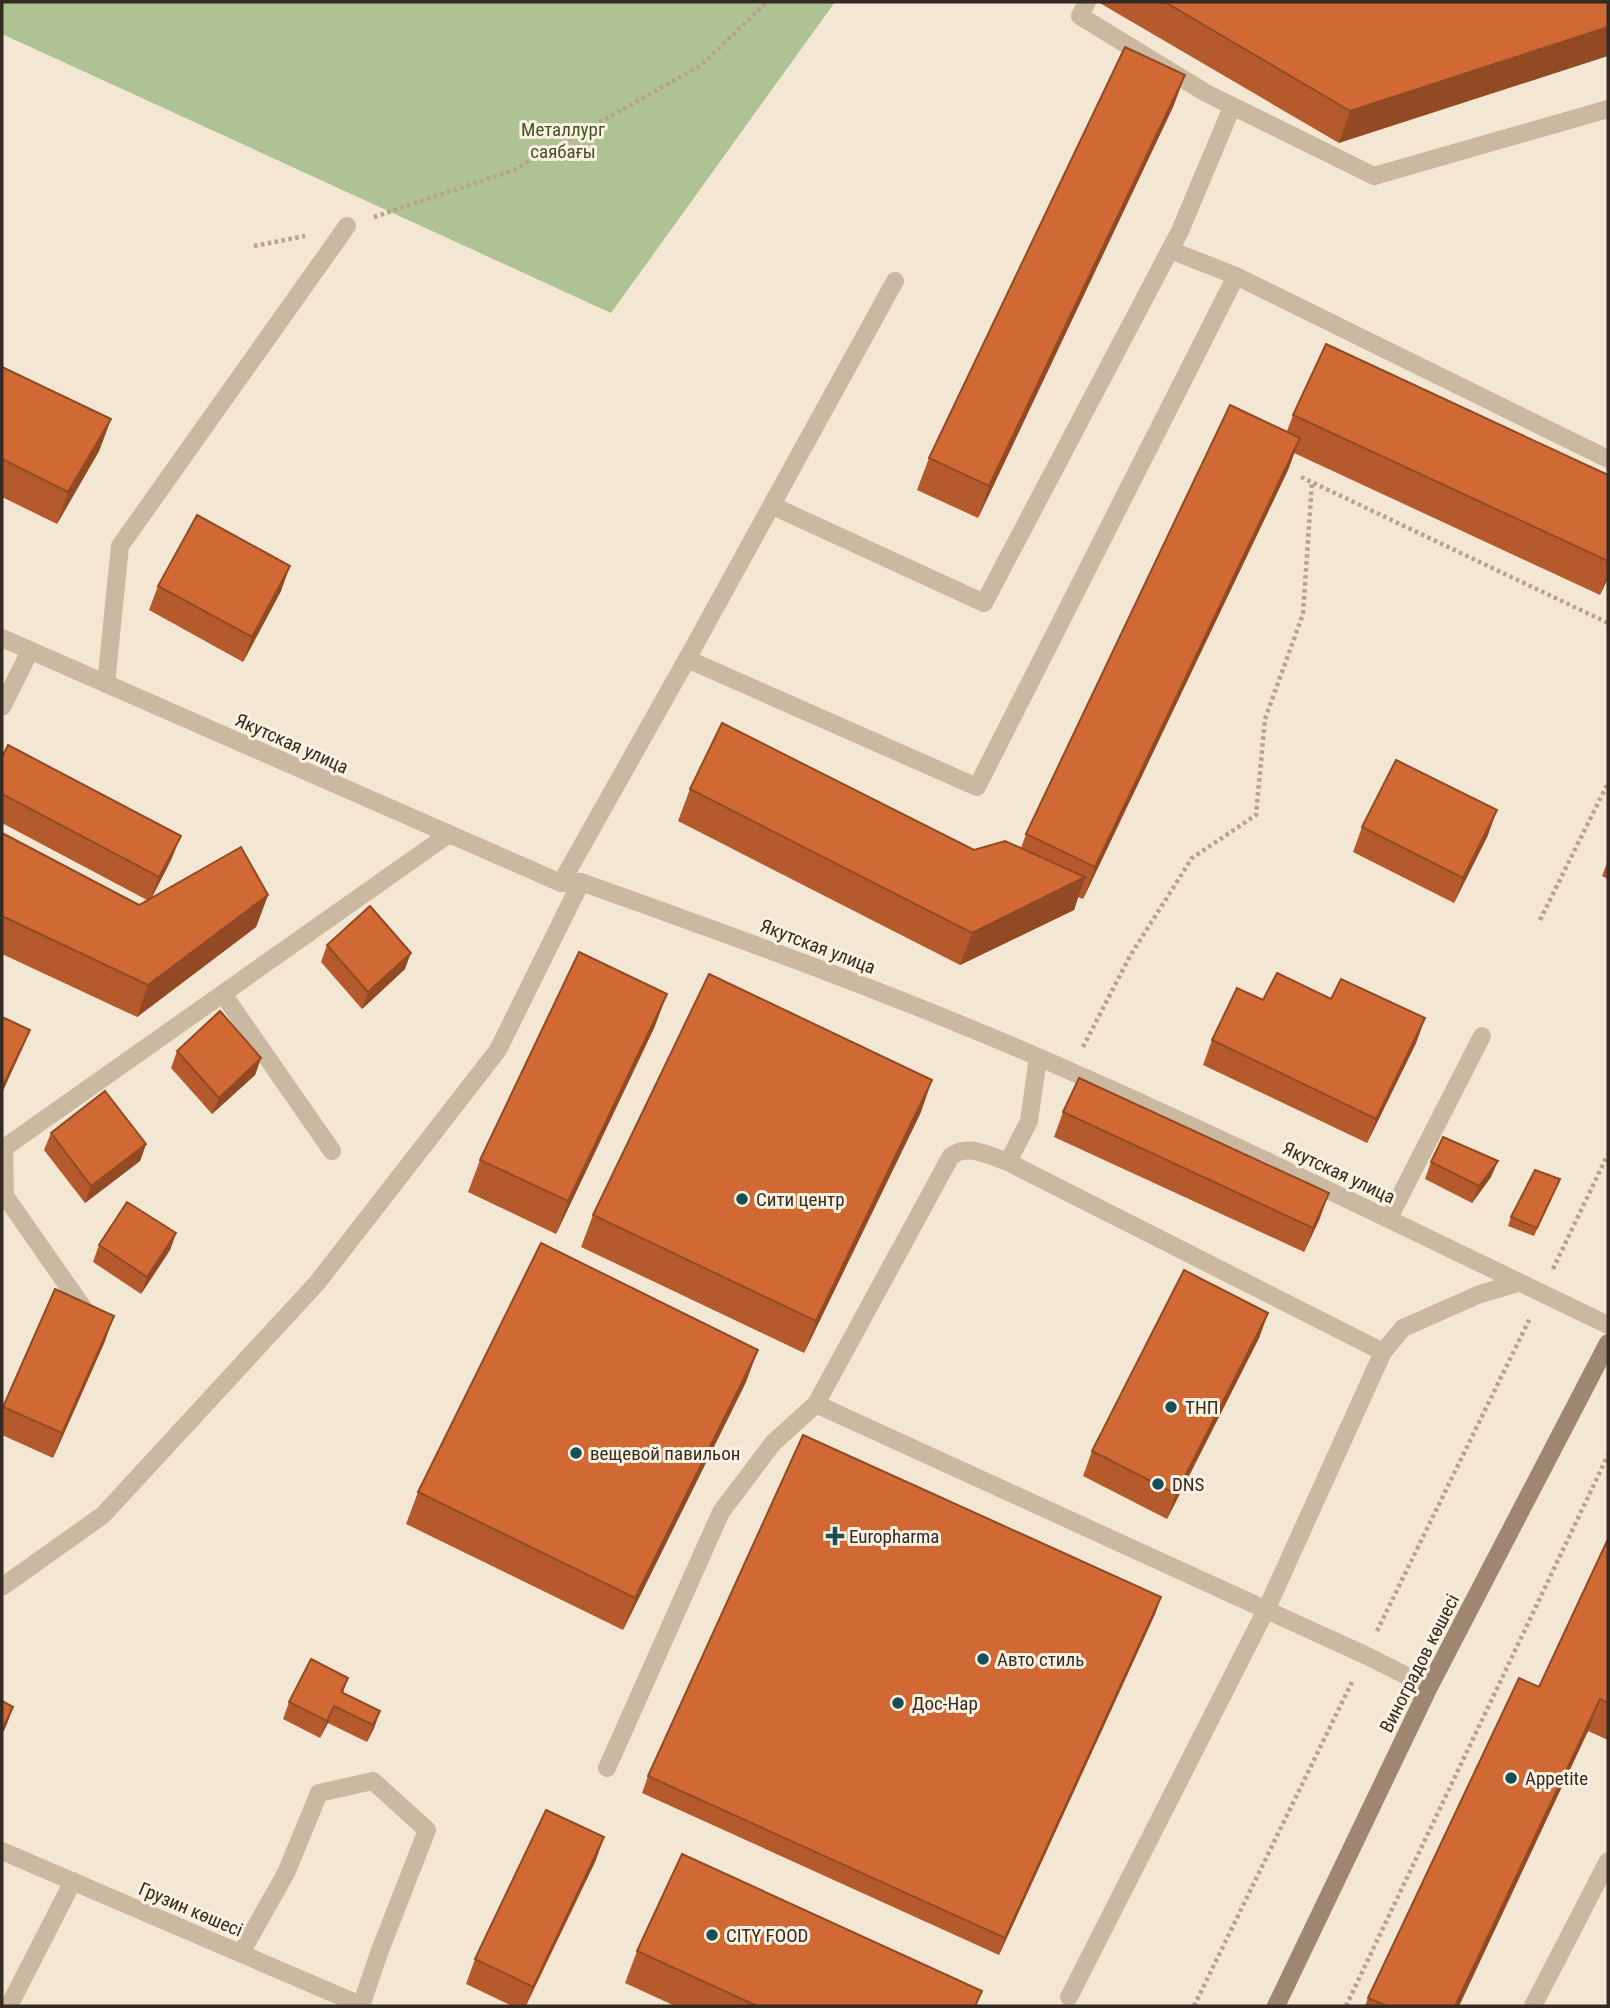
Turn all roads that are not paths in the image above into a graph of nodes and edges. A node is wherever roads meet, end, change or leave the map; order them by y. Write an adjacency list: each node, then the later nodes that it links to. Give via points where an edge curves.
1 (1087, 2): 2 (street, via 1080,16)
2 (1232, 107): 3 (street, via 1374,176); 5 (street)
3 (1608, 109)
4 (347, 226): 13 (street, via 120,546)
5 (1170, 250): 6 (street); 9 (street, via 984,603)
6 (1236, 276): 8 (street); 12 (street, via 977,788)
7 (895, 281): 9 (street)
8 (1608, 459)
9 (773, 506): 12 (street)
10 (2, 638): 11 (street, Якутская улица)
11 (30, 651): 13 (street, Якутская улица); 14 (street)
12 (687, 659): 17 (street)
13 (106, 684): 15 (street, Якутская улица)
14 (2, 707)
15 (449, 834): 17 (street, Якутская улица); 18 (street)
16 (581, 881): 17 (street, Якутская улица); 20 (street, Якутская улица, via 802,961); 30 (street, via 498,1050 317,1283 103,1515)
17 (561, 883)
18 (223, 993): 21 (street); 25 (street, via 4,1148 5,1196)
19 (1482, 1036): 23 (street)
20 (1038, 1058): 22 (street, via 1029,1121); 23 (street, Якутская улица)
21 (332, 1151)
22 (1008, 1162): 28 (street); 29 (street, via 970,1149 951,1156)
23 (1389, 1218): 24 (street, Якутская улица)
24 (1518, 1283): 26 (street, Якутская улица); 28 (street, via 1480,1294 1403,1328)
25 (84, 1309)
26 (1608, 1325)
27 (1608, 1343): 32 (main road, Виноградов көшесі)
28 (1383, 1352): 31 (street)
29 (816, 1405): 31 (street); 33 (street, via 773,1443 720,1512)
30 (2, 1587)
31 (1266, 1610): 32 (street); 38 (street)
32 (1429, 1687): 41 (main road, Виноградов көшесі)
33 (607, 1768)
34 (2, 1851): 36 (street, Грузин көшесі)
35 (1608, 1861): 42 (street)
36 (73, 1881): 37 (street, Грузин көшесі); 39 (street)
37 (241, 1953): 40 (street, Грузин көшесі); 40 (street, via 286,1872 319,1793 373,1781 427,1830)
38 (1069, 1997)
39 (9, 2006)
40 (362, 2006)
41 (1276, 2006)
42 (1533, 2006)

